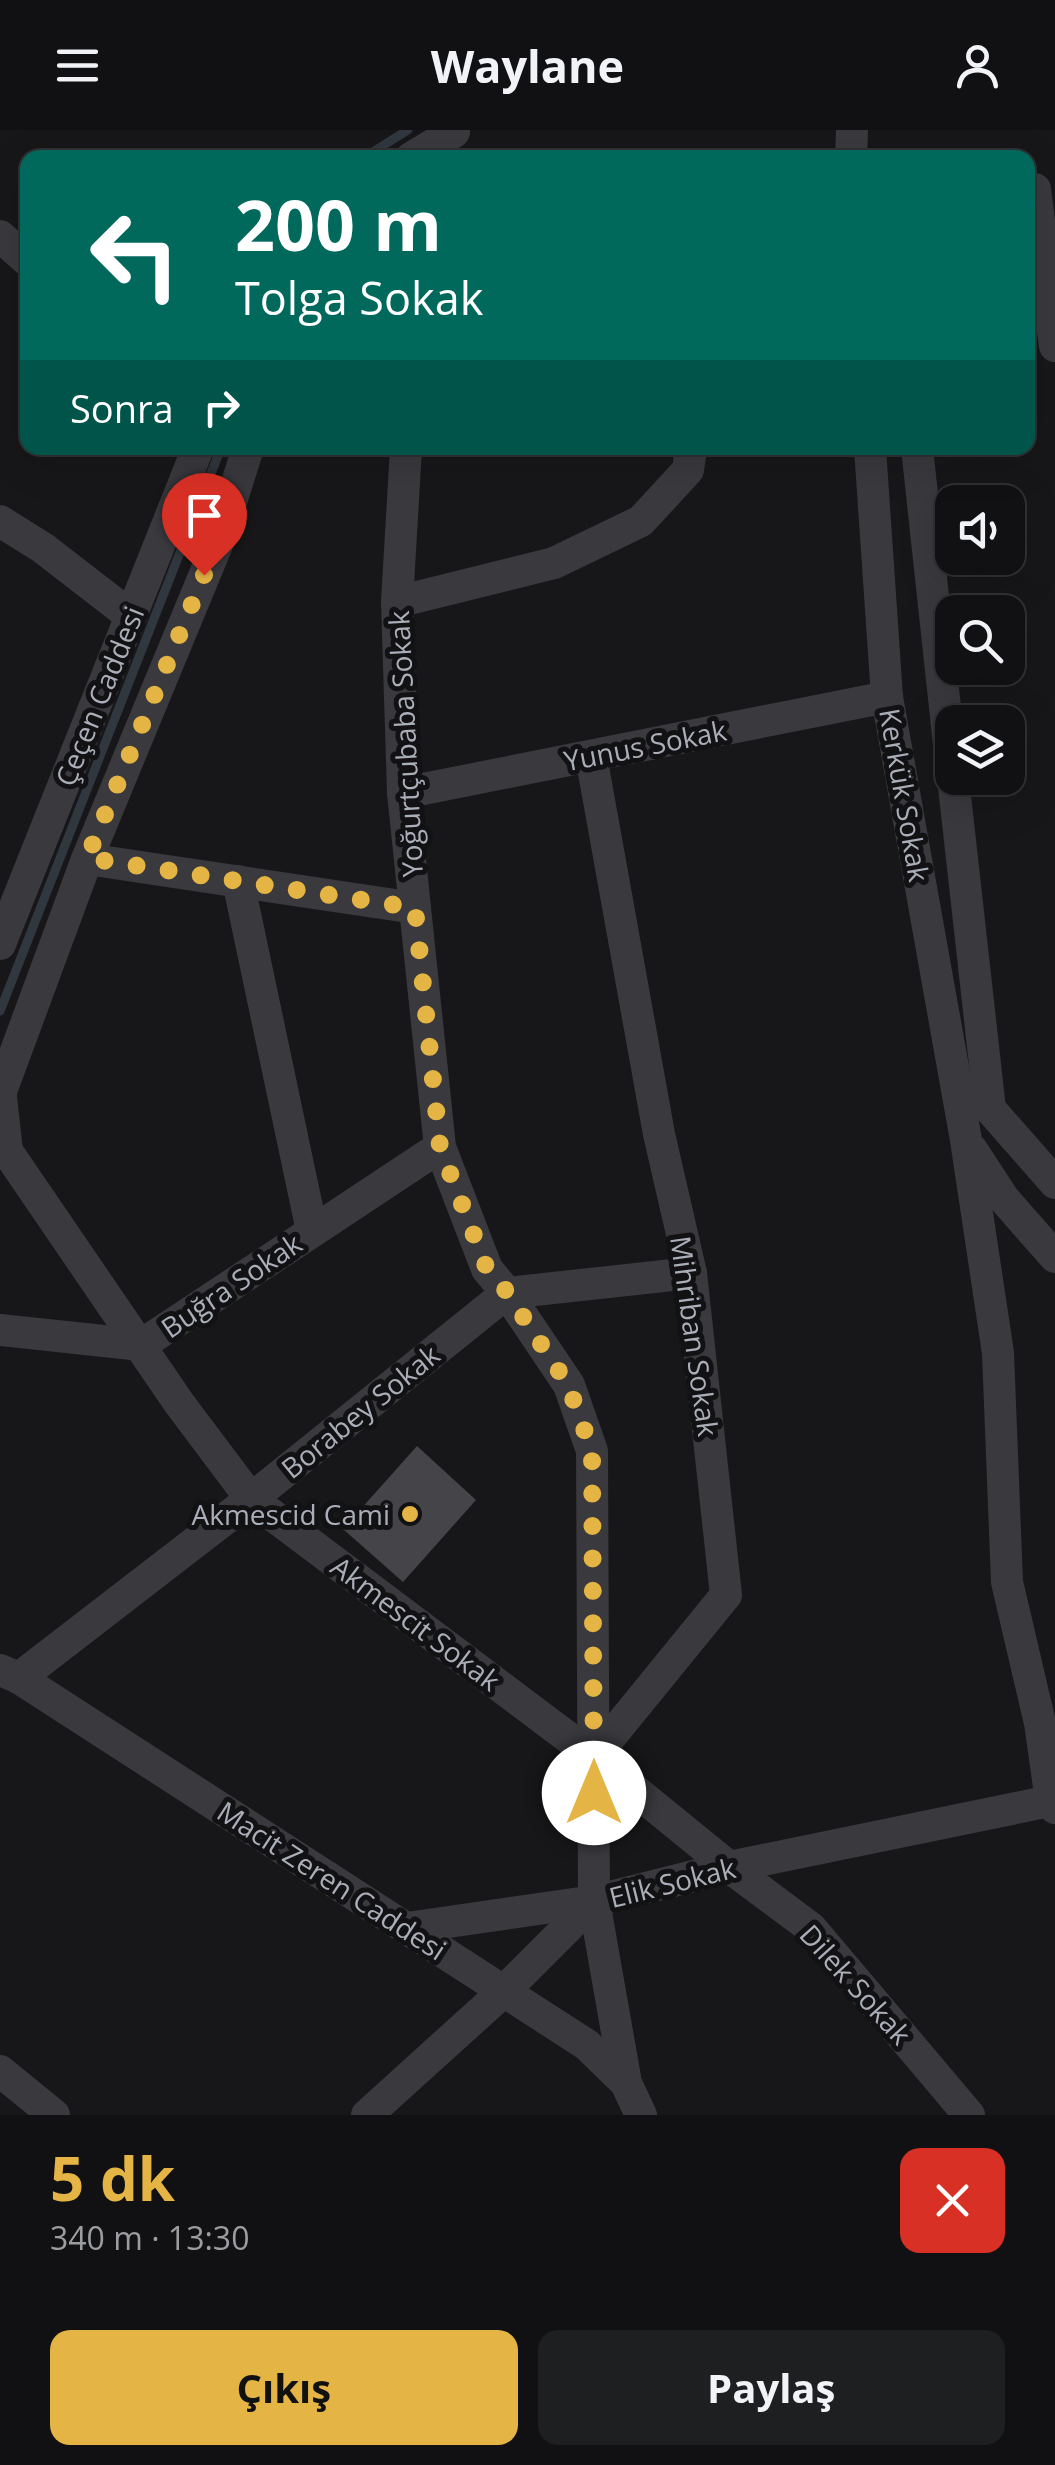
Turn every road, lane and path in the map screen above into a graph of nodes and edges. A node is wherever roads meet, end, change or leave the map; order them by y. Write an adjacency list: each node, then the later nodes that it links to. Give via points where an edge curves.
1 (454, 140): 2 (street)
2 (430, 150)
3 (1035, 216): 6 (street)
4 (0, 236): 5 (street)
5 (20, 253)
6 (1055, 346)
7 (195, 455): 15 (street, Çeçen Caddesi)
8 (246, 455): 21 (street, Çeçen Caddesi, via 218,540)
9 (406, 455): 14 (street, Yoğurtçubaba Sokak)
10 (690, 455): 14 (street, via 688,470 641,521 554,563)
11 (871, 455): 16 (street, Kerkük Sokak)
12 (918, 455): 17 (street)
13 (0, 521): 15 (street)
14 (396, 602): 19 (street, Yoğurtçubaba Sokak)
15 (131, 616): 24 (street, Çeçen Caddesi)
16 (888, 696): 18 (street, Yunus Sokak); 26 (street, Kerkük Sokak)
17 (945, 705)
18 (591, 756): 19 (street, Yunus Sokak); 31 (street, Mihriban Sokak, via 658,1134)
19 (403, 793): 23 (street, Yoğurtçubaba Sokak)
20 (955, 795): 28 (street, via 990,1109)
21 (87, 858): 22 (street); 25 (street, Çeçen Caddesi)
22 (238, 881): 23 (street); 29 (street)
23 (415, 908): 27 (street, Yoğurtçubaba Sokak)
24 (0, 944)
25 (1, 1090): 34 (street, Akmescit Sokak, via 7,1152)
26 (966, 1140): 30 (street, Kerkük Sokak, via 1004,1199); 38 (street, Kerkük Sokak, via 998,1353 1007,1582)
27 (440, 1147): 29 (street, Buğra Sokak); 32 (street, Yoğurtçubaba Sokak, via 487,1269)
28 (1055, 1183)
29 (312, 1231): 34 (street, Buğra Sokak)
30 (1055, 1257)
31 (692, 1273): 32 (street); 37 (street, Mihriban Sokak, via 726,1595)
32 (507, 1292): 35 (street, Borabey Sokak); 37 (street, Yoğurtçubaba Sokak, via 568,1385 592,1451)
33 (0, 1330): 34 (street, Buğra Sokak)
34 (141, 1345): 35 (street, Akmescit Sokak)
35 (251, 1499): 36 (street, Borabey Sokak); 37 (street, Akmescit Sokak)
36 (10, 1674): 41 (street, Macit Zeren Caddesi)
37 (594, 1757): 39 (street, Akmescit Sokak); 40 (street, Yoğurtçubaba Sokak)
38 (1054, 1803): 39 (street, Elik Sokak)
39 (730, 1868): 40 (street, Elik Sokak); 48 (street, Dilek Sokak, via 811,1928)
40 (594, 1901): 41 (street); 42 (street, Elik Sokak); 44 (street, Yoğurtçubaba Sokak)
41 (406, 1928): 42 (street, Macit Zeren Caddesi)
42 (504, 1991): 44 (street, Macit Zeren Caddesi, via 587,2044); 46 (street, Elik Sokak)
43 (0, 2072): 45 (street)
44 (626, 2083): 47 (street, Macit Zeren Caddesi)
45 (54, 2115)
46 (366, 2115)
47 (641, 2115)
48 (969, 2115)

